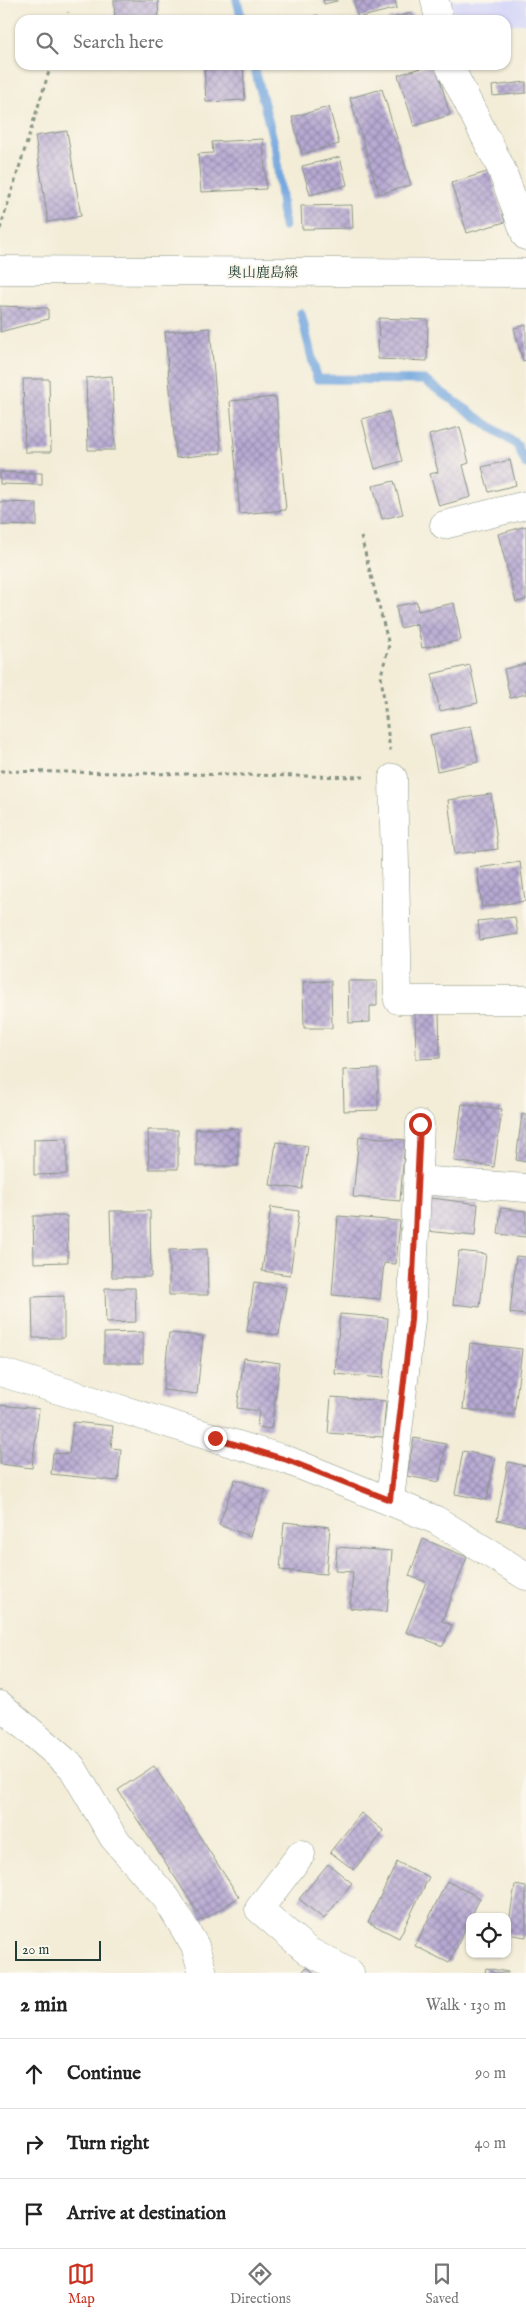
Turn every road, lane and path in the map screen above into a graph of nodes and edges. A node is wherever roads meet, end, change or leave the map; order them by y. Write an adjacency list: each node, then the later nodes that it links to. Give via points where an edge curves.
1 (435, 0): 4 (street)
2 (68, 12): 3 (path)
3 (67, 15)
4 (438, 15)
5 (49, 70): 7 (path)
6 (452, 70): 8 (street, via 502,168)
7 (0, 229)
8 (526, 236)
9 (0, 270): 10 (street, 奥山鹿島線)
10 (526, 273)
11 (526, 505): 12 (street)
12 (444, 525)
13 (361, 537): 15 (path, via 389,645 381,675)
14 (0, 771): 15 (path)
15 (393, 778): 16 (street, via 398,1000)
16 (526, 1000)
17 (420, 1124): 18 (street)
18 (418, 1180): 19 (street); 21 (street, via 411,1320)
19 (526, 1188)
20 (0, 1372): 21 (street, via 287,1460)
21 (390, 1500): 22 (street, via 436,1520)
22 (526, 1576)
23 (0, 1705): 25 (street, via 72,1767 113,1837 167,1898 195,1946)
24 (301, 1854): 26 (street, via 259,1909 308,1951)
25 (203, 1973)
26 (350, 1973)

